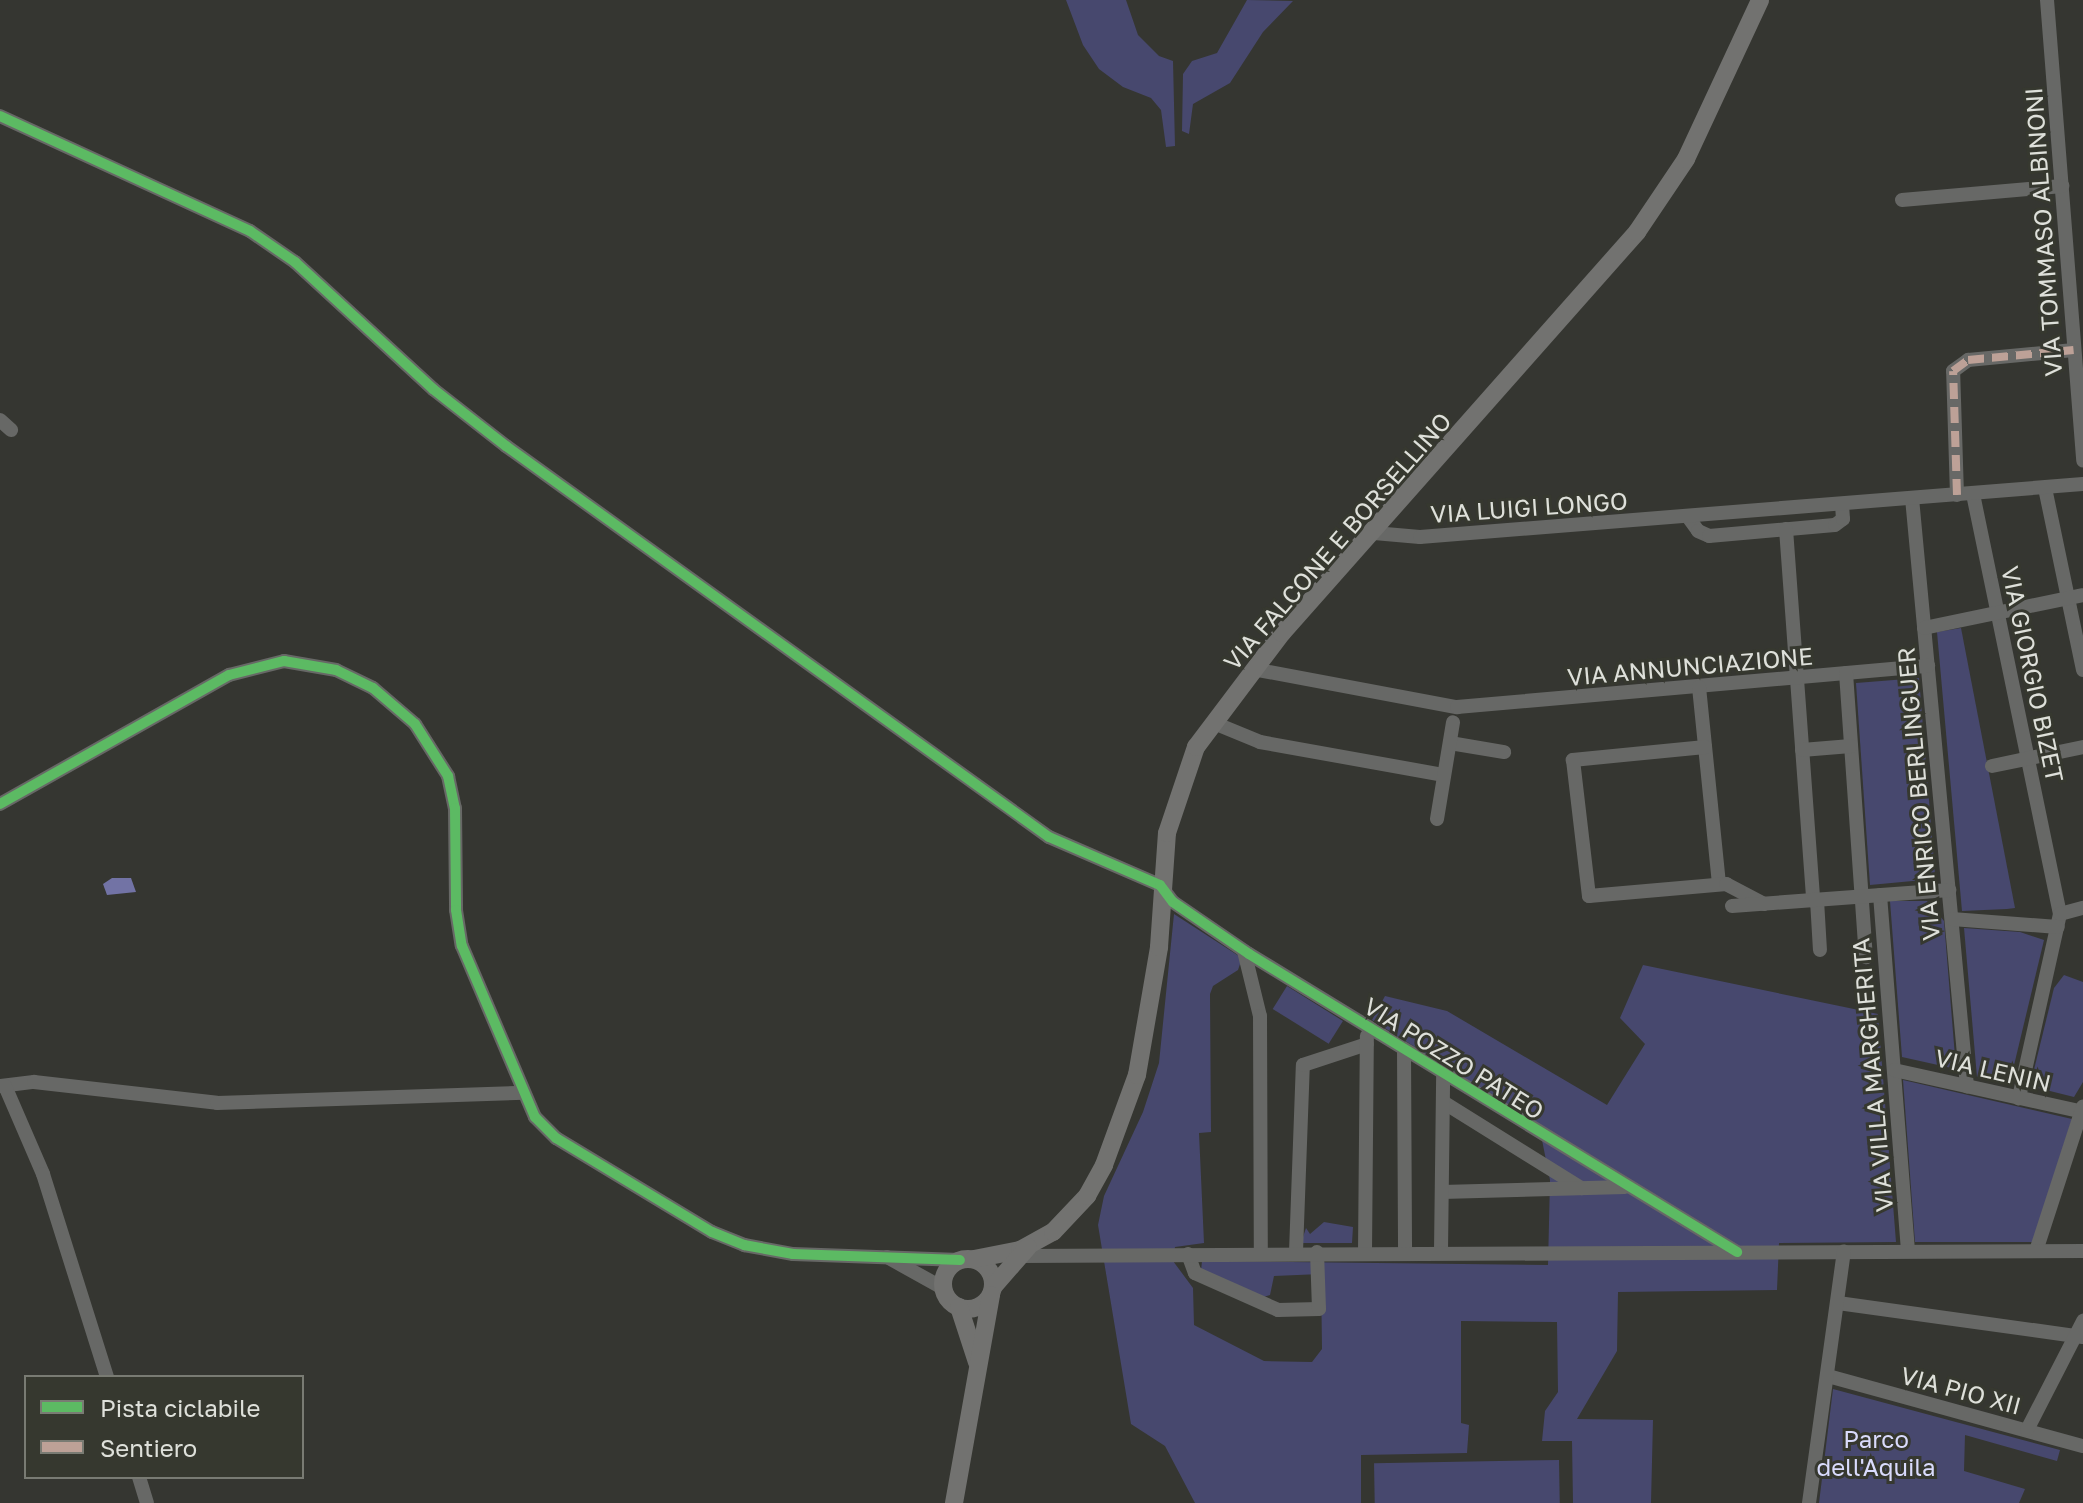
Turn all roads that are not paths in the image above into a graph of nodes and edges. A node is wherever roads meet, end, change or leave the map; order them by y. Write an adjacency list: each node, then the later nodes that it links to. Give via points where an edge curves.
1 (1760, 0): 16 (main road, VIA FALCONE E BORSELLINO, via 1686,159 1637,232)
2 (2047, 0): 4 (street, VIA TOMMASO ALBINONI)
3 (0, 116): 41 (street, via 250,231 295,262 433,389 506,446 1017,815 1085,856)
4 (2062, 186): 5 (street); 6 (street, VIA TOMMASO ALBINONI)
5 (1902, 200)
6 (2074, 350): 7 (street, VIA TOMMASO ALBINONI); 11 (street, via 1968,360 1953,371)
7 (2083, 461)
8 (2083, 484): 9 (street, VIA LUIGI LONGO)
9 (2045, 488): 10 (street, VIA LUIGI LONGO); 18 (street)
10 (1973, 494): 11 (street, VIA LUIGI LONGO); 19 (street, VIA GIORGIO BIZET)
11 (1957, 495): 12 (street, VIA LUIGI LONGO)
12 (1912, 498): 13 (street, VIA LUIGI LONGO); 20 (street, VIA ENRICO BERLINGUER)
13 (1842, 504): 14 (street, VIA LUIGI LONGO); 15 (street, via 1840,524)
14 (1688, 517): 15 (street, via 1709,536); 16 (street, VIA LUIGI LONGO, via 1420,537)
15 (1786, 529): 25 (street)
16 (1374, 533): 22 (main road, VIA FALCONE E BORSELLINO)
17 (2083, 595): 18 (street)
18 (2067, 599): 19 (street); 23 (street)
19 (1998, 613): 20 (street); 35 (street, VIA GIORGIO BIZET)
20 (1924, 628): 21 (street, VIA ENRICO BERLINGUER)
21 (1928, 666): 24 (street, VIA ANNUNCIAZIONE); 42 (street, VIA ENRICO BERLINGUER)
22 (1253, 669): 26 (street, VIA ANNUNCIAZIONE, via 1457,707); 28 (main road, VIA FALCONE E BORSELLINO)
23 (2083, 670)
24 (1846, 673): 25 (street, VIA ANNUNCIAZIONE); 30 (street, VIA VILLA MARGHERITA)
25 (1797, 677): 26 (street, VIA ANNUNCIAZIONE); 33 (street)
26 (1699, 687): 31 (street)
27 (1453, 722): 29 (street)
28 (1214, 723): 37 (street, via 1260,742); 41 (main road, VIA FALCONE E BORSELLINO, via 1179,786)
29 (1450, 743): 34 (street); 37 (street)
30 (1851, 746): 33 (street); 44 (street, VIA VILLA MARGHERITA)
31 (1705, 747): 40 (street); 40 (street, via 1573,760 1589,896)
32 (2083, 747): 35 (street)
33 (1802, 750): 45 (street)
34 (1504, 752)
35 (2028, 758): 36 (street); 50 (street, VIA GIORGIO BIZET)
36 (1992, 766)
37 (1444, 775): 39 (street)
38 (0, 804): 61 (street, via 257,664 311,664 373,688 415,724 448,776 455,808 456,910 462,946)
39 (1437, 819)
40 (1719, 884): 46 (street)
41 (1160, 885): 52 (street, VIA POZZO PATEO, via 1173,902); 68 (main road, VIA FALCONE E BORSELLINO, via 1159,947 1148,1020 1118,1131 1087,1196 1053,1232)
42 (1949, 890): 43 (street); 49 (street, VIA ENRICO BERLINGUER)
43 (1880, 895): 44 (street); 57 (street, VIA VILLA MARGHERITA)
44 (1862, 897): 45 (street); 53 (street, VIA VILLA MARGHERITA)
45 (1815, 900): 46 (street); 51 (street)
46 (1764, 904): 47 (street)
47 (1732, 906)
48 (2083, 908): 50 (street)
49 (1952, 919): 50 (street); 60 (street, VIA ENRICO BERLINGUER)
50 (2059, 920): 62 (street, VIA GIORGIO BIZET)
51 (1820, 950)
52 (1244, 951): 54 (street, VIA POZZO PATEO); 79 (street, via 1260,1016)
53 (1866, 957)
54 (1367, 1027): 55 (street); 56 (street, VIA POZZO PATEO)
55 (1367, 1044): 75 (street, via 1303,1065); 77 (street)
56 (1404, 1050): 58 (street, VIA POZZO PATEO); 69 (street)
57 (1894, 1070): 60 (street, VIA LENIN); 72 (street, VIA VILLA MARGHERITA)
58 (1443, 1075): 63 (street); 65 (street, VIA POZZO PATEO)
59 (3, 1086): 61 (street, via 34,1082 217,1103); 90 (street, via 43,1174)
60 (1967, 1086): 62 (street, VIA LENIN)
61 (524, 1093): 81 (street, via 535,1117 556,1138 712,1232 793,1254)
62 (2019, 1098): 64 (street, VIA LENIN)
63 (1443, 1102): 66 (street, VIA POZZO PATEO); 67 (street)
64 (2082, 1110): 73 (street)
65 (1625, 1187): 66 (street); 78 (street, VIA POZZO PATEO)
66 (1581, 1188): 67 (street)
67 (1442, 1192): 70 (street)
68 (1025, 1251): 80 (street); 82 (main road, VIA FALCONE E BORSELLINO); 84 (main road, VIA FALCONE E BORSELLINO)
69 (1405, 1251): 70 (street); 77 (street)
70 (1441, 1251): 78 (street)
71 (1844, 1251): 72 (street); 78 (street); 85 (street)
72 (1908, 1251): 73 (street)
73 (2036, 1251): 74 (street)
74 (2083, 1251)
75 (1296, 1252): 76 (street); 79 (street)
76 (1317, 1252): 77 (street); 80 (street, via 1319,1309 1278,1310 1195,1273)
77 (1365, 1252)
78 (1737, 1252)
79 (1261, 1253): 80 (street)
80 (1188, 1254)
81 (883, 1255): 82 (street); 83 (street)
82 (967, 1259): 83 (main road, via 945,1274); 84 (main road, via 987,1266)
83 (943, 1288): 86 (main road)
84 (992, 1291): 86 (main road, via 973,1309); 89 (main road)
85 (1838, 1303): 88 (street); 91 (street)
86 (959, 1307): 89 (main road)
87 (2083, 1321): 88 (street)
88 (2080, 1336): 92 (street)
89 (978, 1365): 96 (main road)
90 (106, 1375)
91 (1828, 1376): 92 (street, VIA PIO XII); 97 (street)
92 (2027, 1430): 93 (street, VIA PIO XII)
93 (2083, 1446)
94 (140, 1479): 95 (street)
95 (147, 1503)
96 (954, 1503)
97 (1809, 1503)

